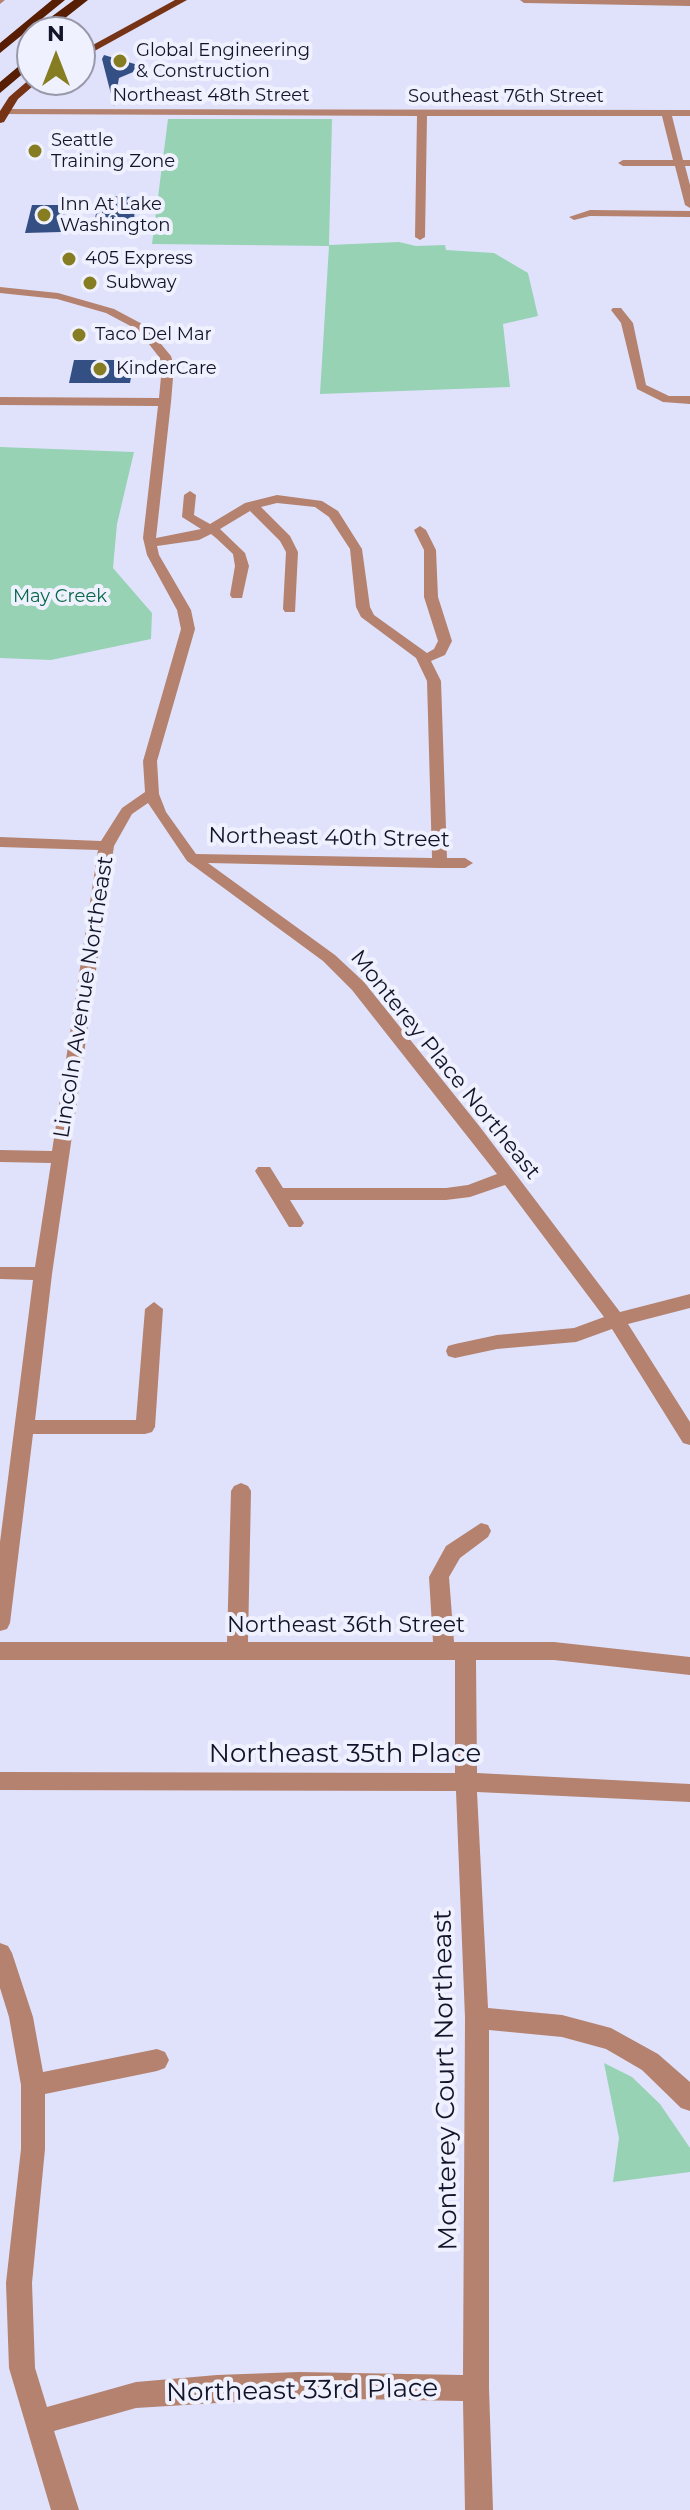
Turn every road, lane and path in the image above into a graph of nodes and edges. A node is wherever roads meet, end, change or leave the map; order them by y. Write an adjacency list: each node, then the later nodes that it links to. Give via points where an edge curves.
1 (48, 0): 9 (highway)
2 (59, 0): 11 (highway)
3 (85, 0): 7 (highway); 8 (highway)
4 (182, 0): 10 (main road)
5 (524, 0): 6 (street)
6 (690, 3)
7 (62, 16)
8 (72, 16)
9 (0, 31)
10 (96, 47)
11 (0, 49)
12 (16, 51): 13 (highway)
13 (0, 64)
14 (16, 74): 15 (highway)
15 (0, 89)
16 (16, 96): 21 (main road)
17 (322, 113): 18 (street, Southeast 76th Street); 21 (street, Northeast 48th Street)
18 (422, 113): 19 (street, Southeast 76th Street); 27 (street)
19 (666, 113): 20 (street, Southeast 76th Street); 23 (street)
20 (690, 113)
21 (2, 116)
22 (623, 163): 23 (street)
23 (685, 163): 24 (street)
24 (690, 205)
25 (690, 214): 26 (street)
26 (574, 217)
27 (420, 237)
28 (0, 290): 32 (street, via 58,296 110,311 142,328 160,347 168,366)
29 (617, 310): 30 (street, via 627,323 639,383 658,396)
30 (690, 400)
31 (0, 401): 32 (street)
32 (165, 402): 37 (street)
33 (190, 495): 35 (street, via 188,517)
34 (252, 505): 35 (street); 39 (street, via 292,552); 40 (street, via 293,499 326,507 356,549 368,617)
35 (212, 530): 37 (street); 38 (street, via 239,553)
36 (420, 530): 40 (street, via 430,550 433,609 445,641 440,652)
37 (150, 543): 41 (street, via 184,610 188,629 150,761)
38 (237, 595)
39 (290, 609)
40 (424, 659): 45 (street, via 437,699)
41 (152, 794): 43 (street, Lincoln Avenue Northeast, via 127,811); 44 (street, Monterey Place Northeast)
42 (0, 842): 43 (street)
43 (106, 846): 48 (street, Lincoln Avenue Northeast)
44 (192, 858): 45 (street, Northeast 40th Street); 50 (street, Monterey Place Northeast, via 347,973)
45 (440, 863): 46 (street, Northeast 40th Street)
46 (465, 863)
47 (0, 1156): 48 (street)
48 (59, 1157): 54 (street, Lincoln Avenue Northeast)
49 (264, 1171): 51 (street)
50 (508, 1177): 51 (street, via 446,1194); 57 (street, Monterey Place Northeast)
51 (277, 1194): 52 (street)
52 (295, 1223)
53 (0, 1273): 54 (street)
54 (43, 1274): 59 (street, Lincoln Avenue Northeast)
55 (690, 1301): 57 (street)
56 (154, 1309): 59 (street, via 145,1427)
57 (616, 1320): 58 (street, via 554,1339); 60 (street, Monterey Place Northeast)
58 (455, 1351)
59 (26, 1427): 63 (street, Lincoln Avenue Northeast)
60 (690, 1438)
61 (241, 1491): 64 (street)
62 (481, 1531): 65 (street, Monterey Court Northeast, via 453,1552 439,1577)
63 (0, 1623)
64 (237, 1650): 65 (street, Northeast 36th Street); 66 (street, Northeast 36th Street)
65 (455, 1650): 67 (street, Northeast 36th Street, via 554,1651); 69 (street, Monterey Court Northeast)
66 (0, 1651)
67 (690, 1666)
68 (0, 1781): 69 (street, Northeast 35th Place)
69 (466, 1782): 70 (street, Northeast 35th Place); 72 (street, Monterey Court Northeast)
70 (690, 1793)
71 (0, 1953): 74 (street, via 21,2017)
72 (477, 2018): 75 (street, via 562,2026 611,2039 650,2062); 76 (street, Monterey Court Northeast)
73 (157, 2060): 74 (street)
74 (33, 2085): 77 (street, via 19,2317 22,2368)
75 (690, 2100)
76 (476, 2388): 77 (street, Northeast 33rd Place, via 203,2389 136,2395); 79 (street, Monterey Court Northeast)
77 (37, 2423): 78 (street)
78 (65, 2510)
79 (479, 2510)

